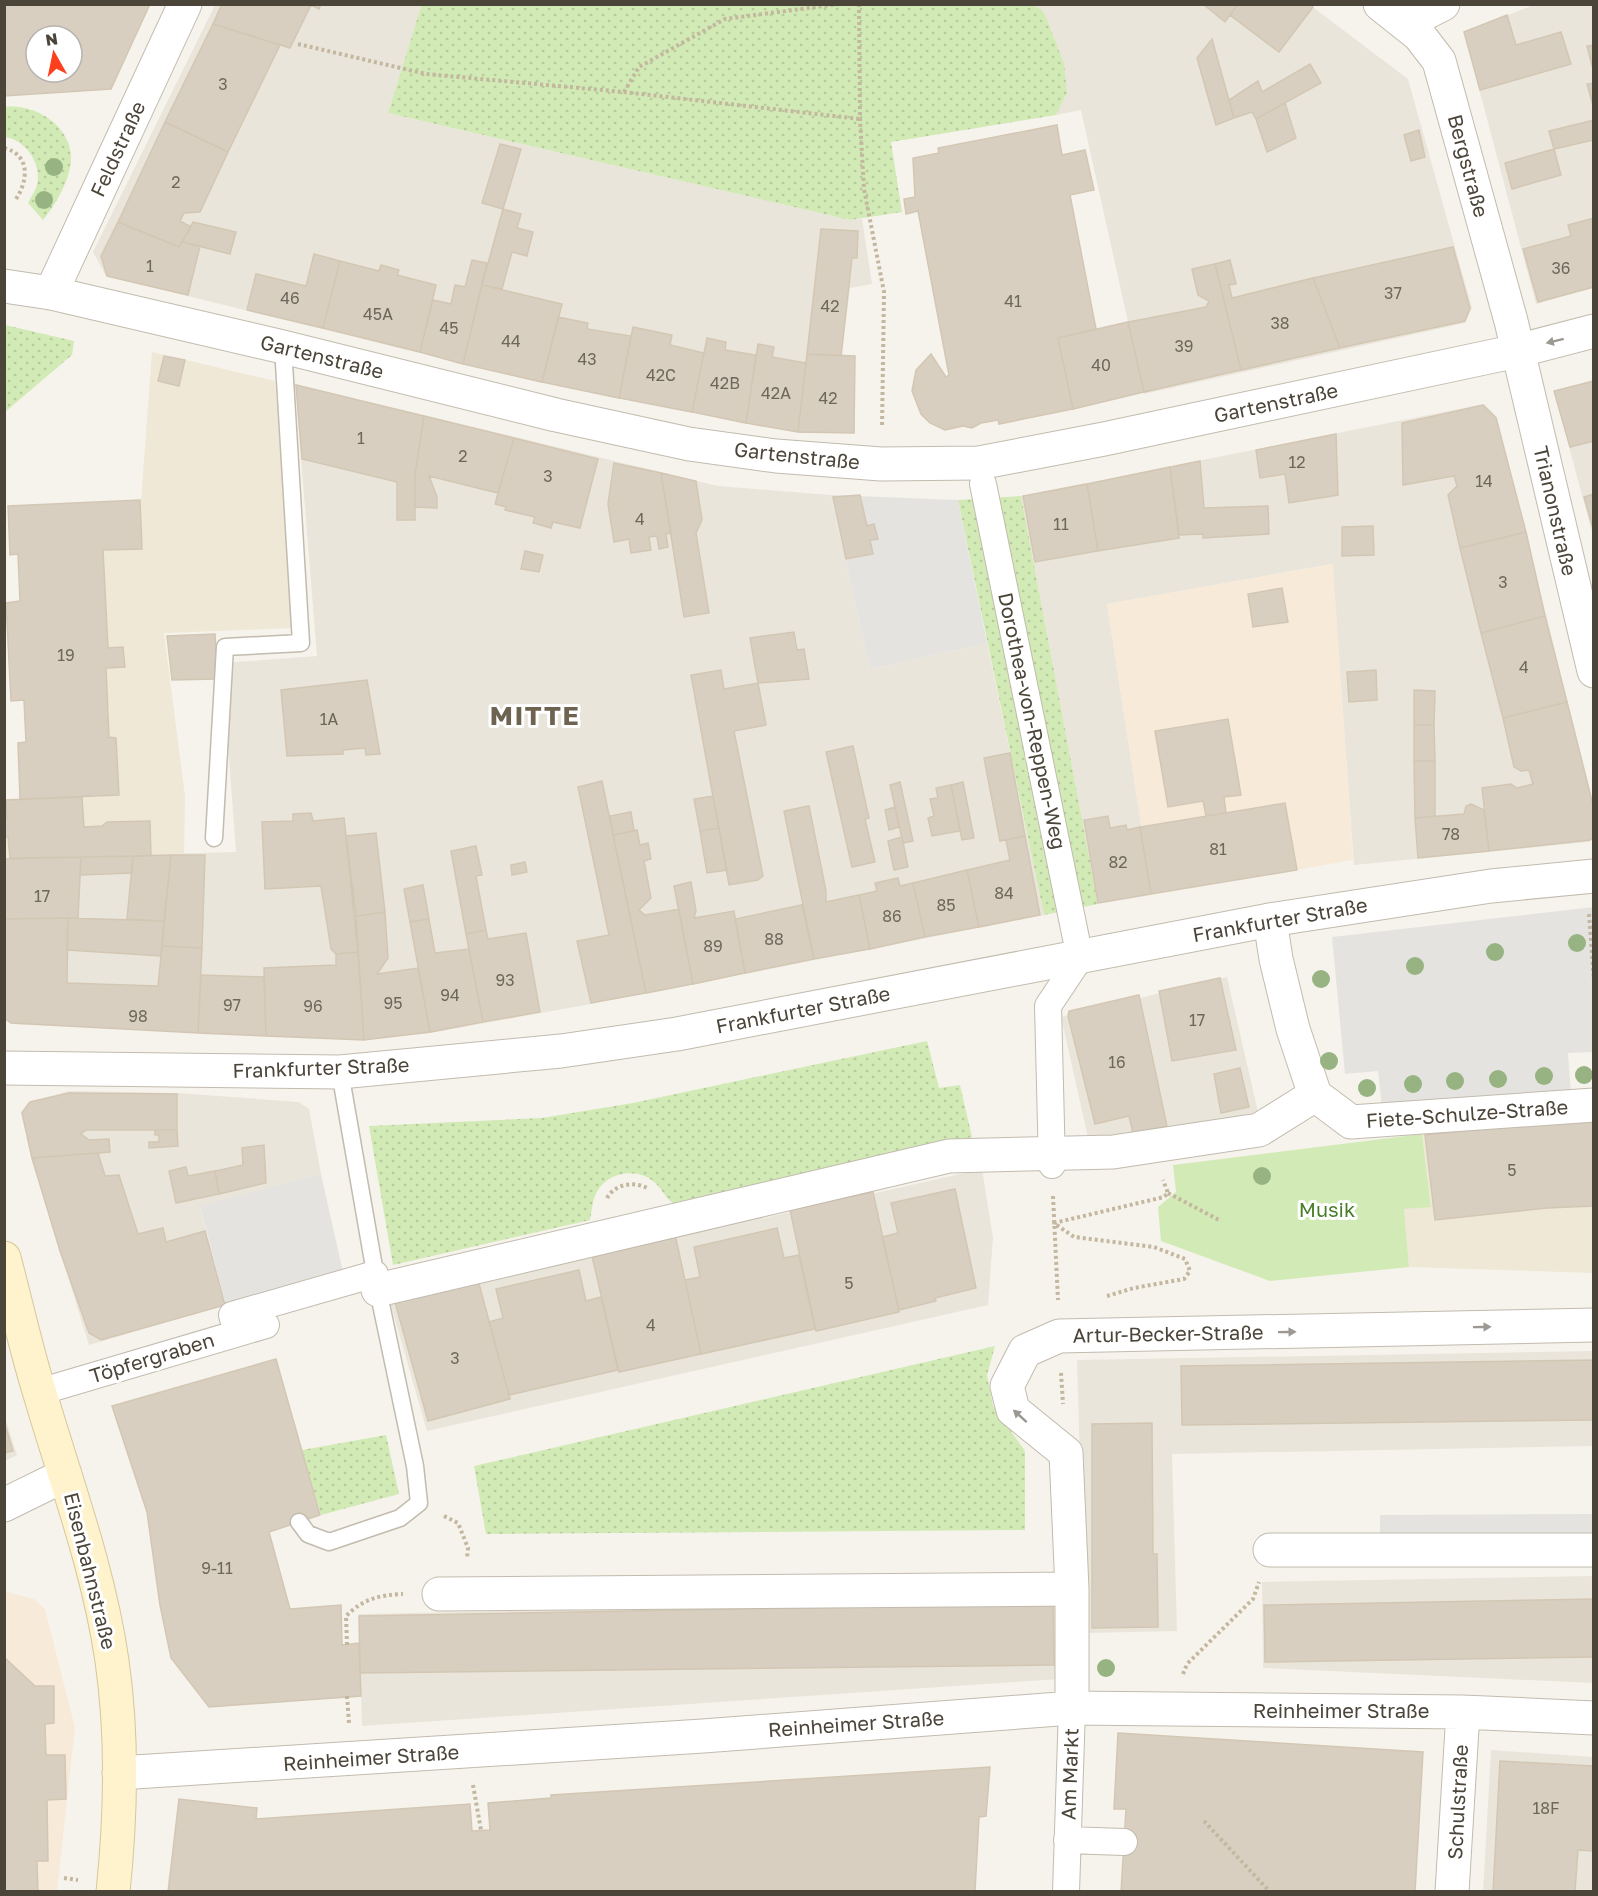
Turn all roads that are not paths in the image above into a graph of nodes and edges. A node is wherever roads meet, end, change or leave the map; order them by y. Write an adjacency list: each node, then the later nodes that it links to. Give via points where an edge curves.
1 (185, 4): 6 (street, Feldstraße)
2 (1380, 4): 4 (street, Bergstraße)
3 (1443, 4): 4 (street)
4 (1406, 23): 9 (street, Bergstraße, via 1439,61)
5 (4, 286): 6 (street, Gartenstraße)
6 (51, 293): 8 (street, Gartenstraße)
7 (1593, 331): 9 (street, Gartenstraße, one-way to 9)
8 (283, 346): 9 (street, Gartenstraße, via 556,415 689,444 881,465 979,463); 12 (lane, via 301,643 225,647)
9 (1517, 351): 11 (street, Trianonstraße)
10 (983, 484): 15 (street, Dorothea-von-Reppen-Weg)
11 (1593, 671)
12 (214, 838)
13 (1590, 877): 14 (street, Frankfurter Straße, via 1491,886)
14 (1270, 920): 15 (street, Frankfurter Straße); 18 (street, via 1290,1017)
15 (1080, 958): 17 (street, Frankfurter Straße, via 677,1034 561,1051); 20 (street, via 1048,1006)
16 (4, 1068): 17 (street, Frankfurter Straße)
17 (340, 1072): 22 (lane)
18 (1315, 1095): 19 (street, Fiete-Schulze-Straße, via 1351,1122); 20 (street, via 1259,1130)
19 (1593, 1105)
20 (1052, 1159): 22 (street, via 949,1156)
21 (4, 1258): 26 (main road, Eisenbahnstraße)
22 (376, 1282): 25 (street, via 232,1315); 29 (lane, via 415,1466 419,1503 400,1518 329,1542 308,1534)
23 (266, 1325): 25 (street, Töpfergraben)
24 (1593, 1325): 32 (street, Artur-Becker-Straße, one-way to 24, via 1066,1453 1013,1410 1007,1386 1025,1351 1059,1336)
25 (237, 1333): 26 (street, Töpfergraben)
26 (39, 1392): 27 (main road, Eisenbahnstraße)
27 (65, 1475): 28 (street); 37 (main road, Eisenbahnstraße, via 103,1610 112,1659 118,1706)
28 (4, 1505)
29 (299, 1522)
30 (1270, 1550): 31 (street)
31 (1593, 1550)
32 (1072, 1589): 33 (street); 34 (street)
33 (439, 1594)
34 (1072, 1708): 35 (street, Reinheimer Straße); 37 (street, Reinheimer Straße); 38 (street, Am Markt)
35 (1463, 1712): 36 (street, Reinheimer Straße); 42 (street, Schulstraße)
36 (1593, 1718)
37 (119, 1773): 40 (main road, Eisenbahnstraße, via 119,1839)
38 (1067, 1840): 39 (street, Am Markt); 41 (street, Am Markt)
39 (1124, 1842)
40 (113, 1892)
41 (1066, 1892)
42 (1452, 1892)

